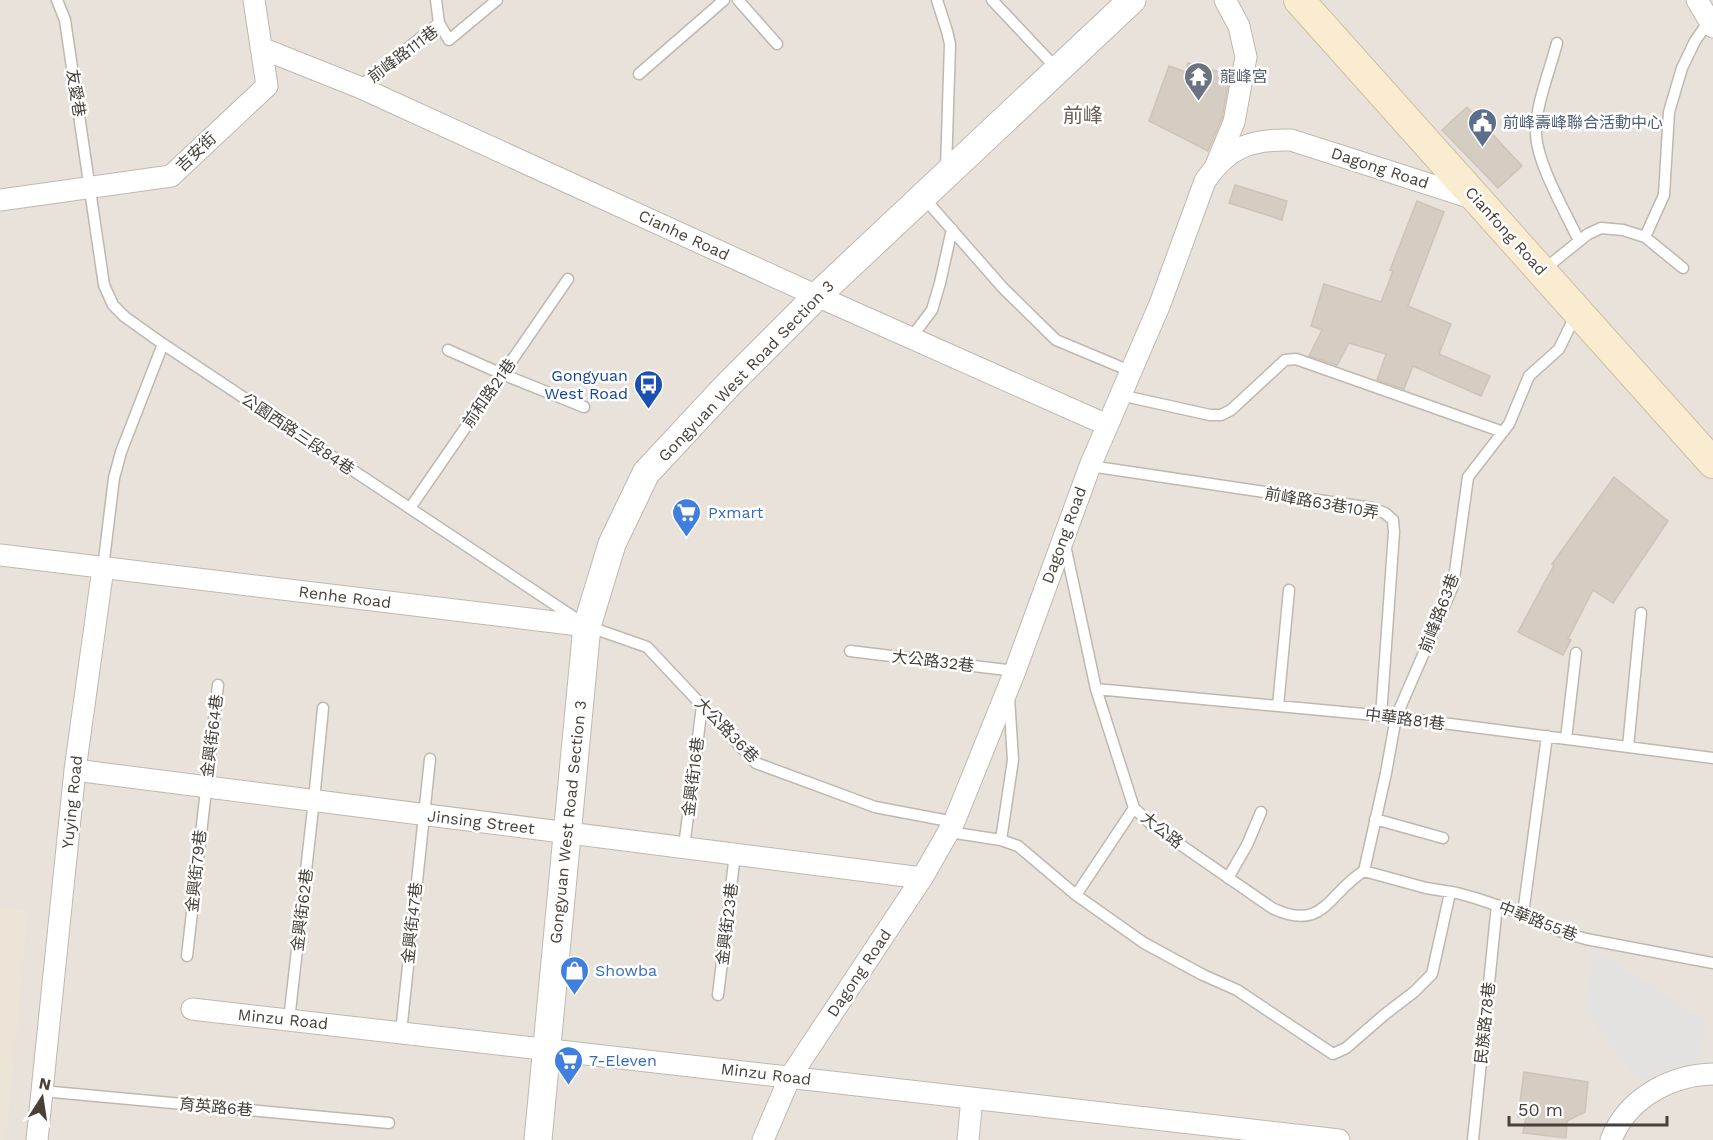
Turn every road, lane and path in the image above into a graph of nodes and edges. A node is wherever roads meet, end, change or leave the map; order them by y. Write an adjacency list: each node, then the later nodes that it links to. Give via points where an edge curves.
1 (57, 0): 23 (lane, 友愛巷, via 65,20)
2 (254, 0): 17 (street)
3 (436, 0): 13 (lane)
4 (497, 0): 13 (lane, 前峰路111巷, via 448,40)
5 (724, 0): 19 (lane)
6 (738, 0): 16 (lane)
7 (937, 0): 22 (lane, via 950,44)
8 (992, 0): 18 (lane)
9 (1132, 0): 18 (street, Gongyuan West Road Section 3)
10 (1225, 0): 21 (street, via 1239,26 1246,57 1234,122)
11 (1299, 0): 26 (main road, Cianfong Road)
12 (1697, 0): 14 (street)
13 (439, 22): 20 (lane, 前峰路111巷)
14 (1711, 24): 28 (lane, via 1691,50 1669,112 1664,195)
15 (1557, 43): 29 (lane, via 1536,135 1544,166)
16 (777, 44)
17 (261, 48): 20 (street, Cianhe Road); 23 (street, 吉安街, via 267,86 171,176)
18 (1059, 70): 22 (street, Gongyuan West Road Section 3)
19 (639, 74)
20 (359, 87): 33 (street, Cianhe Road)
21 (1216, 165): 26 (street, Dagong Road, via 1239,148 1264,140 1291,140); 38 (street, Dagong Road, via 1205,181 1160,304)
22 (946, 176): 24 (street, Gongyuan West Road Section 3)
23 (91, 187): 25 (street, 吉安街); 36 (lane, 公園西路三段84巷, via 104,285 113,305)
24 (924, 197): 27 (lane); 33 (street, Gongyuan West Road Section 3)
25 (0, 200)
26 (1478, 200): 31 (main road, Cianfong Road)
27 (952, 229): 35 (lane, via 932,310); 38 (lane, via 1003,288 1056,340)
28 (1646, 237): 29 (lane, via 1601,228); 30 (lane)
29 (1580, 241): 31 (lane)
30 (1683, 268)
31 (1542, 272): 34 (main road, Cianfong Road)
32 (568, 279): 39 (lane, 前和路21巷)
33 (817, 296): 35 (street, Cianhe Road); 52 (street, Gongyuan West Road Section 3, via 646,473 612,544)
34 (1578, 311): 43 (lane, 前峰路63巷, via 1560,349 1529,376); 44 (main road, Cianfong Road)
35 (911, 338): 42 (street, Cianhe Road)
36 (163, 344): 46 (lane, 公園西路三段84巷); 49 (lane, via 114,478)
37 (448, 350): 39 (lane)
38 (1130, 371): 40 (street, Dagong Road)
39 (502, 374): 41 (lane); 46 (lane, 前和路21巷)
40 (1120, 395): 42 (street, Dagong Road); 43 (lane, via 1221,415 1285,360 1296,359)
41 (584, 407)
42 (1107, 425): 45 (street, Dagong Road)
43 (1503, 432): 62 (lane, 前峰路63巷, via 1468,477 1452,586)
44 (1713, 463)
45 (1090, 466): 47 (street, Dagong Road); 61 (lane, 前峰路63巷10弄, via 1385,513 1393,520 1394,532)
46 (410, 508): 52 (lane, 公園西路三段84巷)
47 (1063, 536): 55 (street, Dagong Road); 57 (lane, 大公路)
48 (0, 555): 49 (street)
49 (103, 568): 52 (street, Renhe Road); 68 (street, Yuying Road)
50 (1289, 590): 59 (lane)
51 (1641, 614): 65 (lane)
52 (587, 626): 58 (lane, 大公路36巷, via 648,647); 76 (street, Gongyuan West Road Section 3)
53 (850, 651): 55 (lane, 大公路32巷)
54 (1576, 653): 64 (lane)
55 (1012, 679): 75 (street, Dagong Road); 78 (lane, via 1013,760)
56 (218, 685): 69 (lane, 金興街64巷)
57 (1096, 689): 59 (lane, 中華路81巷); 71 (lane, 大公路)
58 (702, 706): 75 (lane, 大公路36巷, via 756,763 876,807); 79 (lane, 金興街16巷)
59 (1278, 706): 61 (lane, 中華路81巷)
60 (323, 708): 70 (lane, 金興街62巷)
61 (1381, 716): 62 (lane, 中華路81巷)
62 (1396, 717): 63 (lane, 中華路81巷); 74 (lane, 前峰路63巷)
63 (1546, 736): 64 (lane, 中華路81巷); 87 (lane)
64 (1566, 739): 65 (lane, 中華路81巷)
65 (1628, 747): 66 (lane, 中華路81巷)
66 (1713, 758)
67 (430, 759): 73 (lane, 金興街47巷)
68 (75, 770): 69 (street, Jinsing Street); 97 (street, Yuying Road)
69 (206, 786): 70 (street, Jinsing Street); 88 (lane, 金興街79巷)
70 (314, 800): 73 (street, Jinsing Street); 92 (lane, 金興街62巷)
71 (1134, 808): 83 (lane, 大公路); 85 (lane)
72 (1261, 812): 83 (lane, via 1248,845)
73 (423, 814): 76 (street, Jinsing Street); 93 (lane, 金興街47巷)
74 (1375, 819): 77 (lane); 81 (lane, 前峰路63巷)
75 (951, 827): 78 (lane, 大公路36巷); 82 (street, Dagong Road)
76 (567, 833): 79 (street, Jinsing Street); 94 (street, Gongyuan West Road Section 3)
77 (1443, 838)
78 (1001, 840): 85 (lane, 大公路36巷, via 1018,846)
79 (684, 848): 80 (street, Jinsing Street)
80 (735, 854): 82 (street, Jinsing Street); 90 (lane, 金興街23巷)
81 (1365, 871): 83 (lane, 大公路, via 1321,911 1294,916 1272,908); 84 (lane, 中華路55巷)
82 (922, 878): 96 (street, Dagong Road)
83 (1228, 878)
84 (1450, 892): 85 (lane, 大公路36巷, via 1432,974 1346,1048 1333,1054 1237,990 1144,944); 86 (lane, 中華路55巷)
85 (1076, 895)
86 (1497, 905): 87 (lane, 中華路55巷); 105 (lane, 民族路78巷)
87 (1523, 914): 89 (lane, 中華路55巷, via 1586,939)
88 (187, 956)
89 (1713, 963)
90 (718, 995)
91 (192, 1009): 92 (street, Minzu Road)
92 (289, 1020): 93 (street, Minzu Road)
93 (401, 1032): 94 (street, Minzu Road)
94 (546, 1048): 96 (street, Minzu Road); 101 (street, Gongyuan West Road Section 3)
95 (1713, 1074): 106 (street, via 1691,1075 1659,1087 1631,1108)
96 (790, 1077): 98 (street, Minzu Road); 102 (street, Dagong Road)
97 (42, 1092): 99 (lane, 育英路6巷); 100 (street, Yuying Road)
98 (972, 1098): 103 (street); 104 (street, Minzu Road)
99 (389, 1123)
100 (37, 1140)
101 (538, 1140)
102 (763, 1140)
103 (968, 1140)
104 (1339, 1140)
105 (1473, 1140)
106 (1611, 1140)

